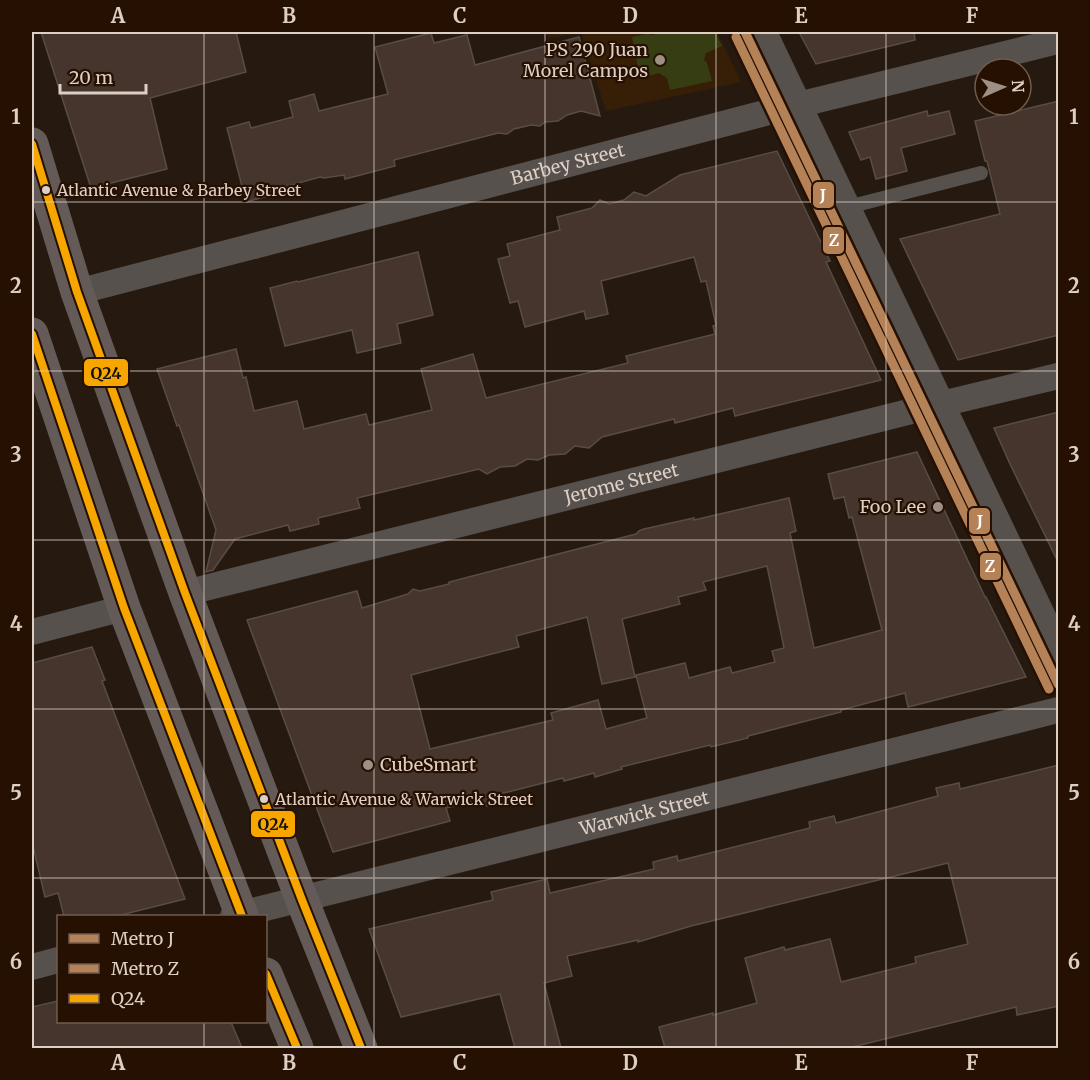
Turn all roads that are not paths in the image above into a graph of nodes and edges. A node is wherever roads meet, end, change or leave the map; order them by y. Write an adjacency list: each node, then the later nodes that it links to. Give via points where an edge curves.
1 (760, 32): 3 (street)
2 (1059, 41): 3 (street, Barbey Street)
3 (795, 106): 6 (street); 7 (street, Barbey Street)
4 (32, 144): 7 (main road)
5 (981, 173): 6 (lane)
6 (844, 208): 10 (street)
7 (77, 292): 11 (main road)
8 (32, 334): 12 (main road)
9 (1059, 376): 10 (street, Jerome Street)
10 (939, 405): 11 (street, Jerome Street); 14 (street)
11 (185, 593): 16 (main road)
12 (124, 608): 13 (street); 17 (main road)
13 (32, 632)
14 (1059, 656)
15 (1059, 710): 16 (street, Warwick Street)
16 (302, 900): 18 (street, Warwick Street); 23 (main road)
17 (238, 915)
18 (242, 915)
19 (57, 960): 20 (street)
20 (32, 967)
21 (267, 976): 22 (main road)
22 (297, 1048)
23 (361, 1048)

